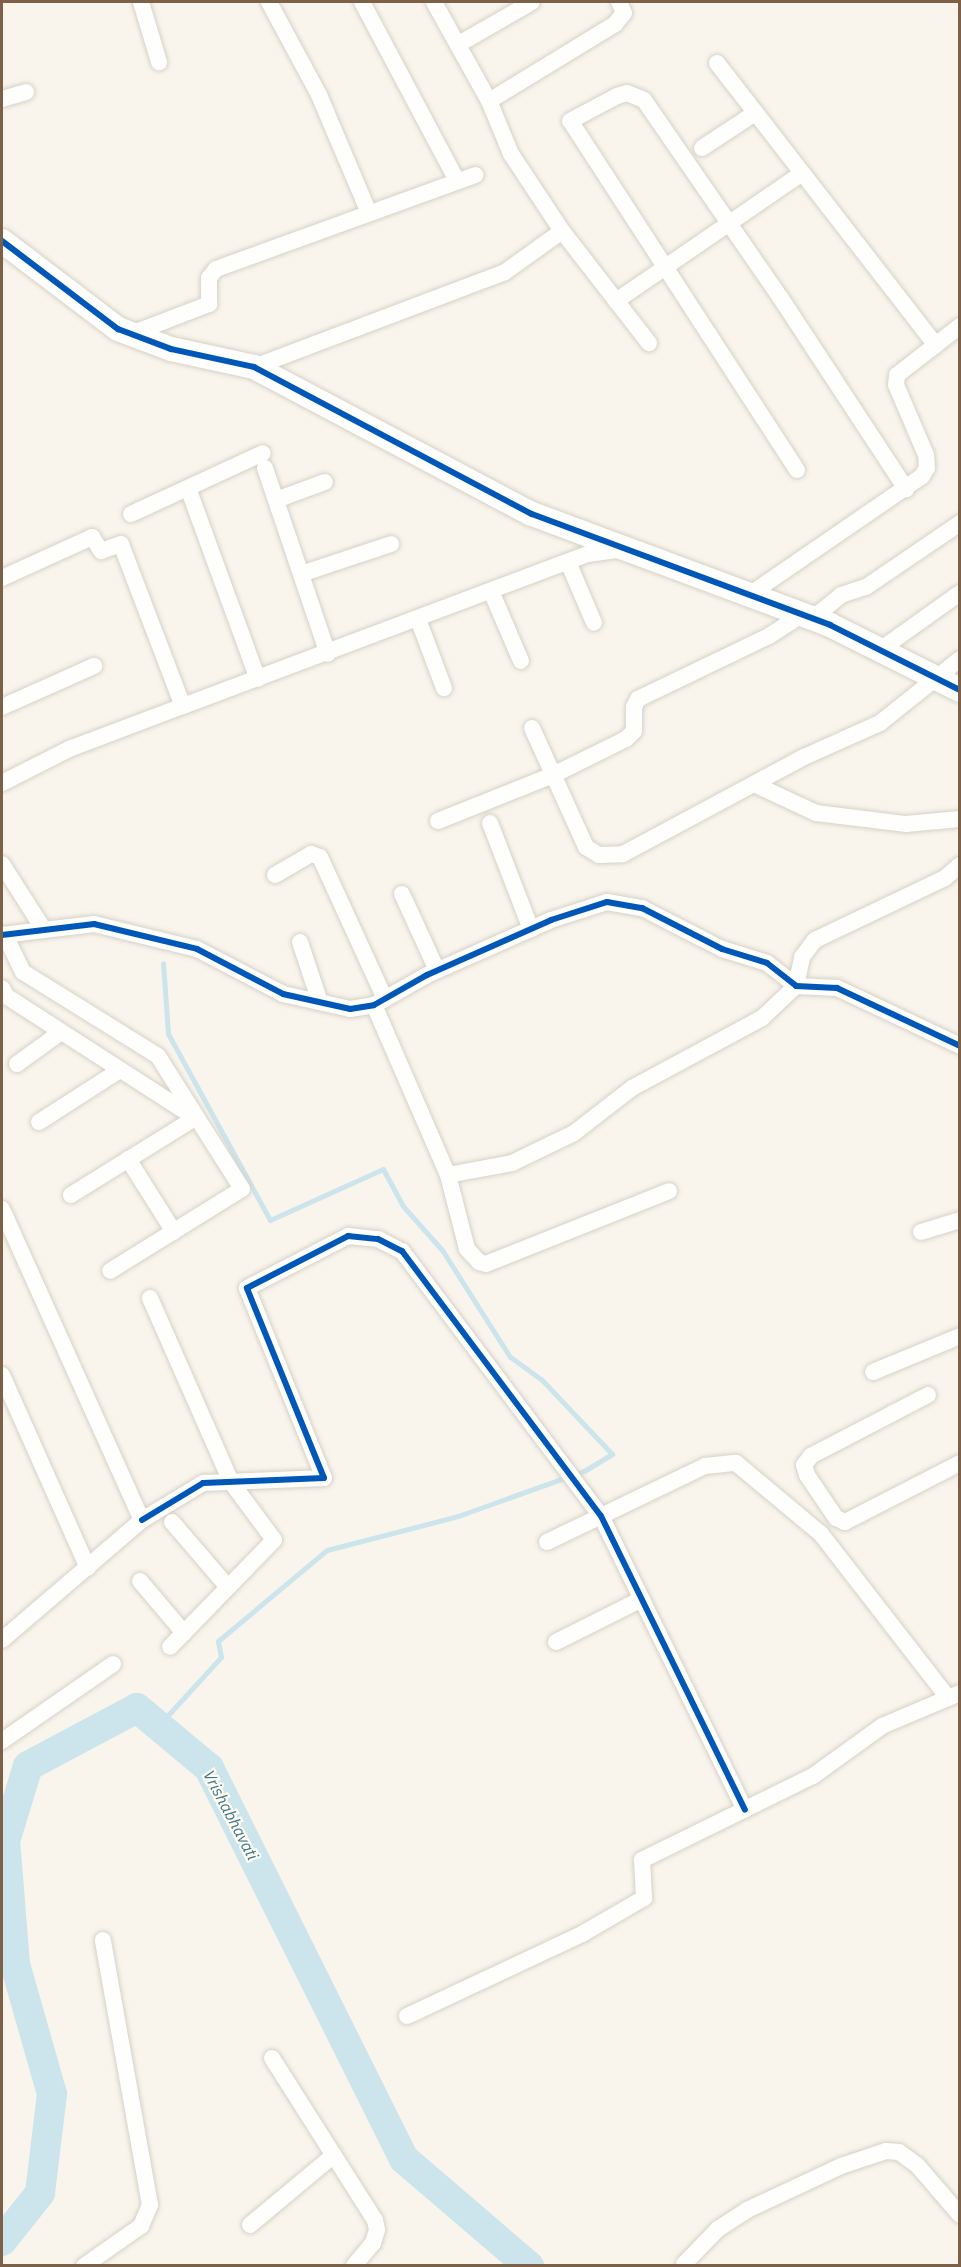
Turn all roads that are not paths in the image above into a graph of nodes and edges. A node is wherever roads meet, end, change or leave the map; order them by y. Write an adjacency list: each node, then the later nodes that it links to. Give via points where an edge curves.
1 (141, 2): 8 (street)
2 (269, 2): 18 (street, via 319,95)
3 (362, 2): 17 (street)
4 (434, 2): 7 (street)
5 (532, 2): 7 (street)
6 (619, 2): 12 (street, via 624,13 615,24)
7 (459, 44): 12 (street)
8 (159, 62)
9 (717, 63): 13 (street)
10 (26, 92): 11 (street)
11 (2, 99)
12 (489, 101): 20 (street, via 511,154)
13 (755, 113): 14 (street); 15 (street)
14 (702, 148)
15 (802, 173): 19 (street); 27 (street)
16 (475, 176): 17 (street)
17 (457, 181): 18 (street)
18 (369, 213): 25 (street, via 216,269 209,278 209,304)
19 (728, 221): 22 (street); 22 (street, via 637,95 617,96 570,121); 32 (street)
20 (562, 231): 23 (street); 28 (street, via 505,272)
21 (2, 241): 25 (street, via 118,329)
22 (664, 266): 23 (street); 29 (street)
23 (616, 301): 26 (street)
24 (960, 326): 27 (street)
25 (131, 334): 28 (street, via 171,349)
26 (649, 343)
27 (936, 345): 32 (street, via 901,371 896,381 924,450 927,468)
28 (254, 367): 37 (street, via 532,514)
29 (797, 470)
30 (325, 482): 33 (street)
31 (188, 488): 33 (street, via 264,460); 34 (street); 53 (street)
32 (906, 489): 43 (street)
33 (276, 500): 39 (street)
34 (131, 514)
35 (960, 523): 44 (street, via 866,587 841,595)
36 (391, 544): 39 (street)
37 (625, 549): 38 (street, via 588,554); 43 (street)
38 (568, 562): 41 (street); 46 (street)
39 (301, 574): 48 (street)
40 (2, 578): 56 (street, via 92,537 101,551 121,544)
41 (491, 591): 45 (street); 50 (street)
42 (960, 593): 47 (street)
43 (749, 595): 44 (street)
44 (808, 616): 47 (street); 59 (street, via 638,699 631,735)
45 (418, 619): 48 (street); 54 (street)
46 (594, 623)
47 (880, 650): 52 (street)
48 (328, 654): 53 (street)
49 (960, 659): 52 (street)
50 (521, 661)
51 (94, 666): 57 (street)
52 (936, 678): 55 (street); 61 (street, via 880,723)
53 (258, 679): 56 (street)
54 (444, 688)
55 (960, 690)
56 (183, 706): 60 (street, via 69,749)
57 (2, 707)
58 (532, 728): 59 (street)
59 (553, 775): 61 (street, via 586,847 599,855 628,852); 63 (street)
60 (2, 783)
61 (754, 784): 62 (street, via 816,813 906,824)
62 (960, 819)
63 (438, 821)
64 (490, 823): 69 (street)
65 (2, 864): 70 (street)
66 (960, 865): 74 (street, via 945,878 815,940 802,957)
67 (275, 875): 77 (street, via 311,854 320,857)
68 (402, 894): 73 (street)
69 (531, 929): 73 (street); 74 (street, via 607,902 642,908 722,949 767,963)
70 (44, 930): 71 (street); 76 (street, via 94,924 197,948 283,994)
71 (3, 935): 82 (street, via 23,972 158,1056)
72 (300, 942): 76 (street)
73 (437, 970): 77 (street)
74 (796, 986): 79 (street, via 837,988); 85 (street, via 762,1018 632,1088 567,1137 512,1163)
75 (2, 988): 78 (street, via 6,996)
76 (320, 1002): 77 (street, via 350,1009)
77 (380, 1002): 85 (street)
78 (61, 1032): 80 (street); 81 (street)
79 (960, 1046)
80 (17, 1064)
81 (120, 1070): 82 (street); 83 (street)
82 (195, 1118): 84 (street); 90 (street, via 242,1189)
83 (39, 1122)
84 (128, 1159): 87 (street); 90 (street)
85 (448, 1175): 86 (street, via 467,1249 486,1264)
86 (669, 1191)
87 (71, 1195)
88 (2, 1209): 101 (street)
89 (960, 1220): 91 (street)
90 (174, 1232): 92 (street)
91 (921, 1232)
92 (110, 1271)
93 (150, 1298): 99 (street)
94 (960, 1336): 95 (street)
95 (873, 1371)
96 (2, 1375): 104 (street)
97 (928, 1395): 98 (street, via 811,1456 804,1465 807,1475 836,1518 845,1522)
98 (960, 1462)
99 (231, 1482): 100 (street, via 324,1478 247,1288 348,1236 378,1239 402,1251); 101 (street, via 204,1483); 106 (street, via 274,1540)
100 (601, 1516): 103 (street); 107 (street); 113 (street, via 705,1466 736,1463 821,1534)
101 (142, 1520): 104 (street)
102 (172, 1522): 106 (street)
103 (547, 1542)
104 (88, 1568): 109 (street)
105 (140, 1581): 108 (street)
106 (228, 1587): 108 (street)
107 (642, 1599): 110 (street); 115 (street)
108 (184, 1633): 111 (street)
109 (2, 1640)
110 (556, 1642)
111 (170, 1647)
112 (112, 1664): 114 (street)
113 (954, 1695): 115 (street, via 882,1726 819,1773)
114 (2, 1741)
115 (745, 1810): 117 (street, via 640,1862 647,1893 644,1898 582,1934)
116 (103, 1940): 123 (street, via 150,2205 141,2226)
117 (407, 2016)
118 (272, 2058): 119 (street)
119 (334, 2156): 121 (street); 124 (street, via 378,2230 364,2256)
120 (960, 2215): 122 (street, via 917,2165 899,2152 886,2151 842,2166 747,2210 718,2229)
121 (250, 2225)
122 (684, 2264)
123 (84, 2265)
124 (354, 2265)

